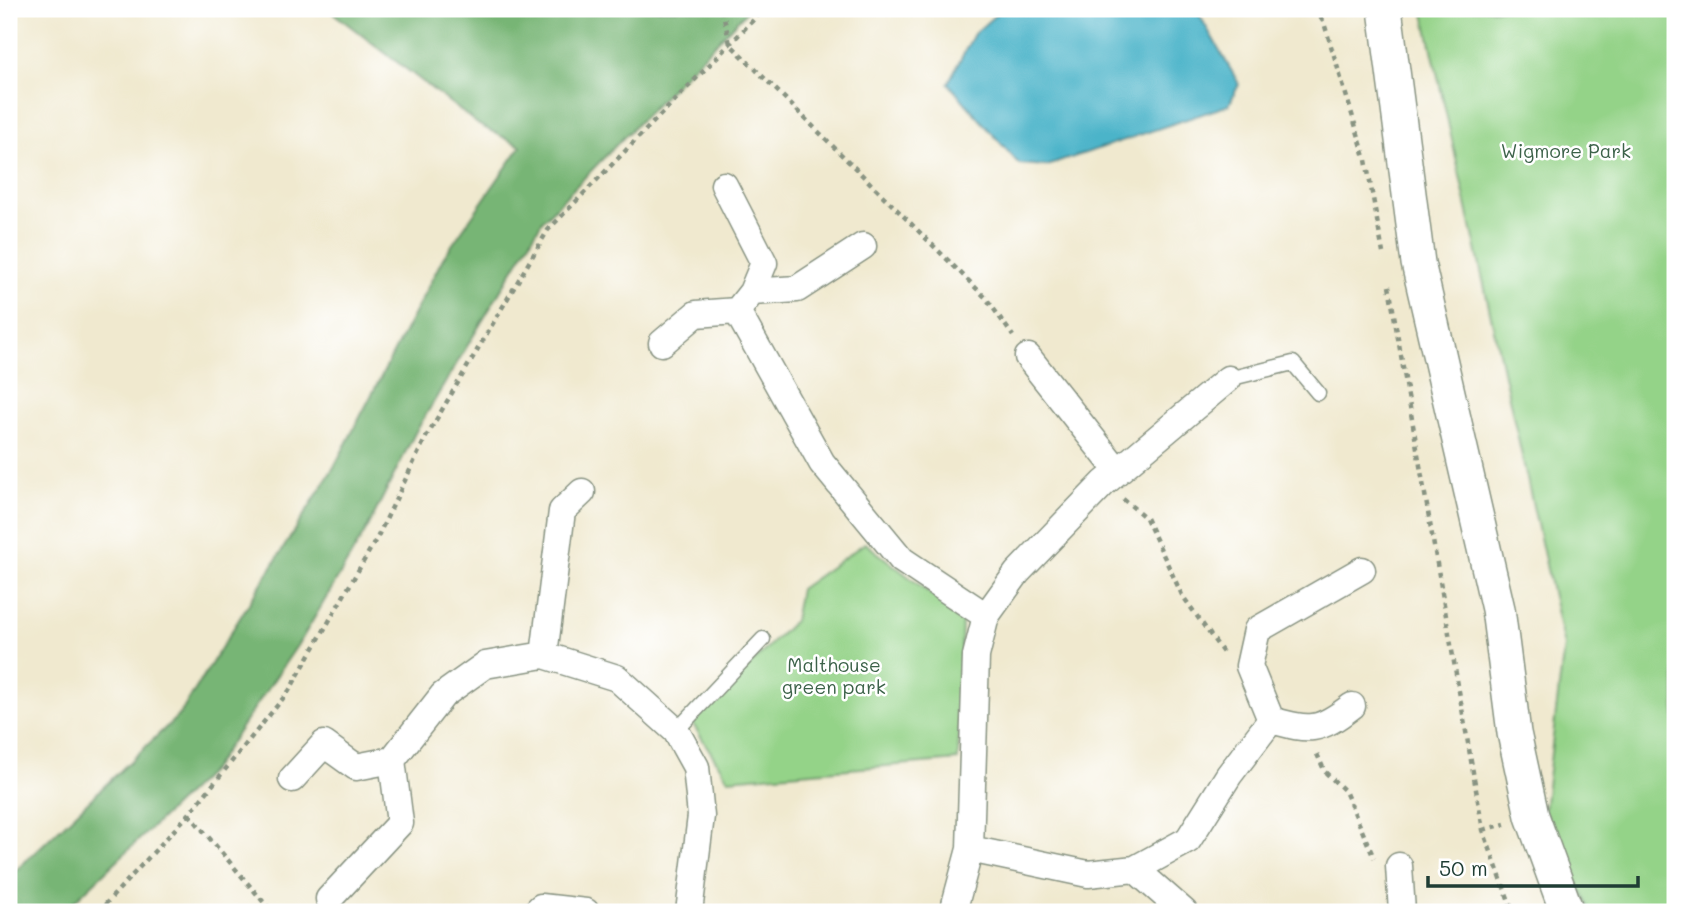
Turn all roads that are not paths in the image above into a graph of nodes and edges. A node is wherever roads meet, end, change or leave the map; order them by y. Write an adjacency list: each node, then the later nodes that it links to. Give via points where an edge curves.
1 (1385, 9): 30 (street, via 1418,263 1499,608 1514,733 1532,816)
2 (724, 185): 4 (street, via 764,263)
3 (863, 246): 4 (street, via 797,289)
4 (745, 302): 5 (street, via 696,314); 12 (street, via 831,474 902,560)
5 (662, 343)
6 (1028, 357): 9 (street)
7 (1228, 379): 8 (lane, via 1293,363); 9 (street)
8 (1318, 393)
9 (1111, 477): 12 (street, via 1017,573)
10 (582, 492): 14 (street, via 562,511)
11 (1362, 570): 16 (street, via 1257,630 1249,666)
12 (986, 617): 20 (street, via 976,656)
13 (763, 639): 17 (lane)
14 (544, 655): 17 (street, via 617,678); 18 (street, via 485,665 443,695)
15 (1352, 706): 16 (street, via 1326,726 1307,730)
16 (1271, 720): 22 (street, via 1188,840)
17 (676, 731): 26 (street, via 696,767 701,816)
18 (392, 760): 19 (street, via 356,767 324,744); 23 (street, via 400,823)
19 (292, 779)
20 (970, 849): 22 (street, via 1088,874); 27 (street)
21 (1399, 866): 29 (street)
22 (1135, 869): 28 (street)
23 (329, 899)
24 (536, 912): 25 (street, via 541,907)
25 (586, 912)
26 (689, 912)
27 (953, 912)
28 (1184, 912)
29 (1402, 912)
30 (1567, 912)

